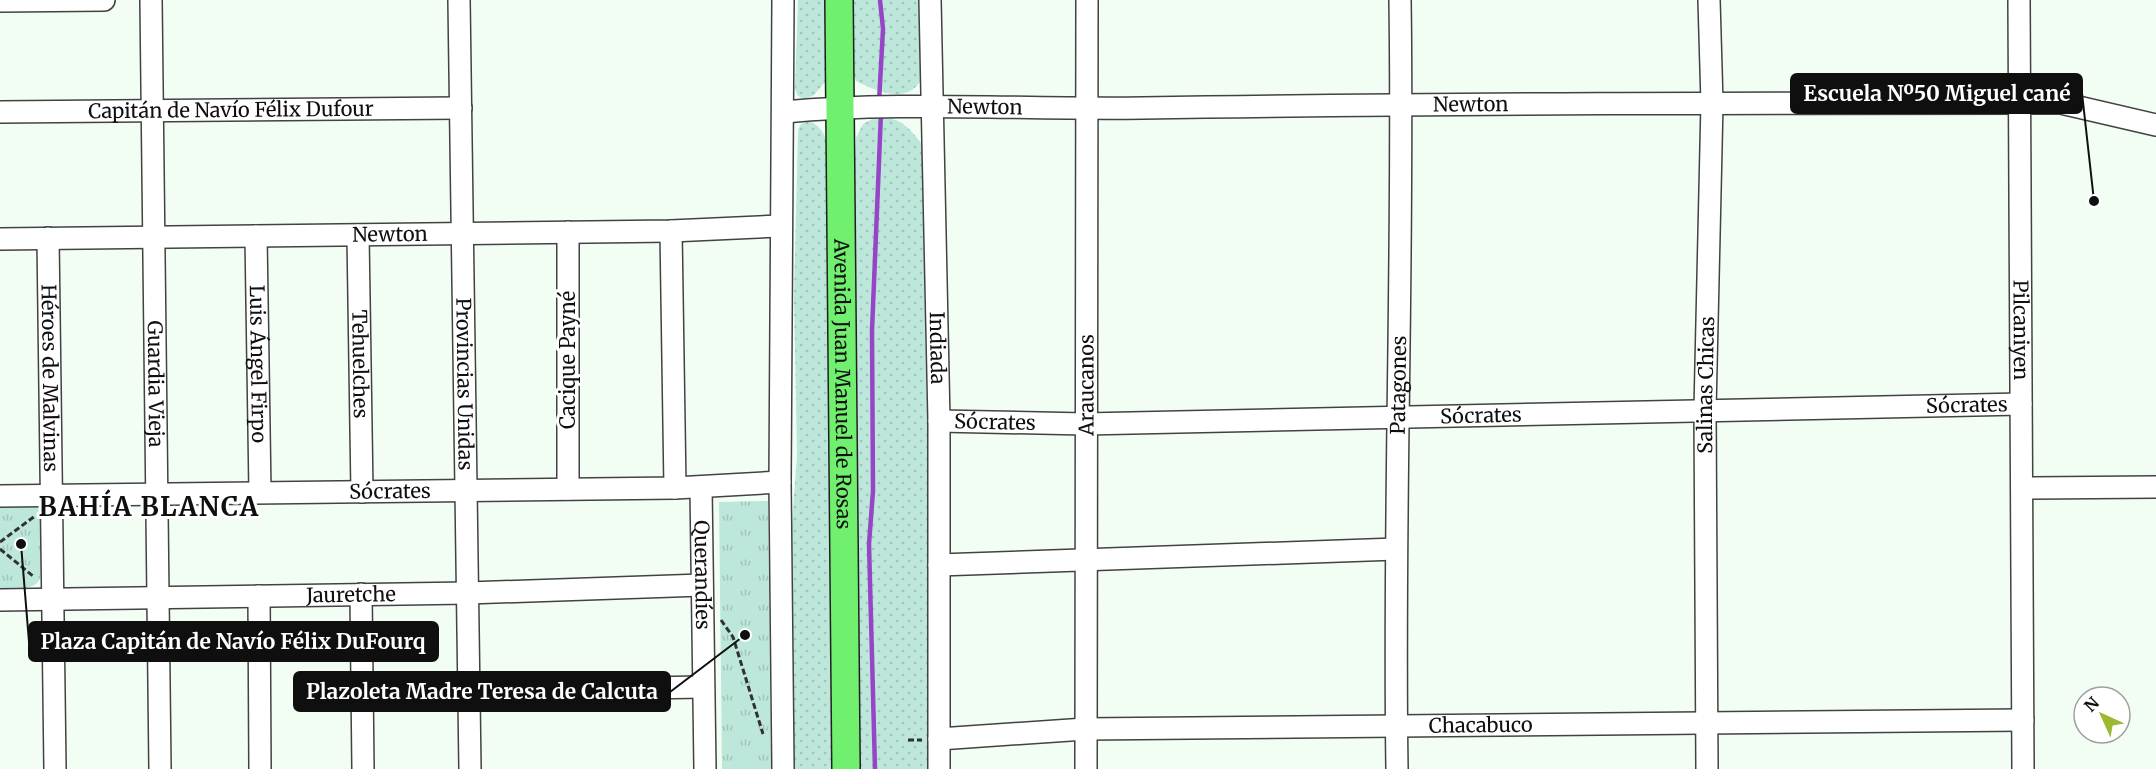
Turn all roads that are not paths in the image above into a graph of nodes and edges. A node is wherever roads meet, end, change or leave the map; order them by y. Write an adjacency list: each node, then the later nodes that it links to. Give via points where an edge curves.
1 (104, 0): 11 (street)
2 (151, 0): 19 (street, Guardia Vieja)
3 (459, 0): 17 (street, Provincias Unidas)
4 (783, 0): 21 (street)
5 (839, 0): 16 (main road, Avenida Juan Manuel de Rosas)
6 (930, 0): 15 (street, Indiada)
7 (1087, 0): 18 (street, Araucanos)
8 (1400, 0): 14 (street, Patagones)
9 (1709, 0): 12 (street, Salinas Chicas)
10 (2019, 0): 13 (street, Pilcaniyen)
11 (0, 1)
12 (1712, 103): 13 (street, Newton); 14 (street, Newton); 33 (street, Salinas Chicas)
13 (2019, 103): 22 (street, Newton, via 2061,103); 32 (street, Pilcaniyen)
14 (1402, 104): 18 (street, Newton); 34 (street, Patagones)
15 (931, 106): 16 (street, Newton); 18 (street, Newton); 35 (street, Indiada)
16 (841, 107): 21 (street, Newton); 73 (main road, Avenida Juan Manuel de Rosas)
17 (461, 108): 19 (street, Capitán de Navío Félix Dufour); 26 (street, Provincias Unidas)
18 (1088, 109): 36 (street, Araucanos)
19 (152, 110): 20 (street, Capitán de Navío Félix Dufour); 30 (street, Guardia Vieja)
20 (0, 112)
21 (784, 112): 23 (street)
22 (2156, 125)
23 (780, 225): 24 (street, Newton); 37 (street)
24 (671, 231): 25 (street, Newton); 38 (street)
25 (568, 232): 26 (street, Newton); 42 (street, Cacique Payné)
26 (464, 233): 27 (street, Newton); 43 (street, Provincias Unidas)
27 (358, 235): 28 (street, Newton); 45 (street, Tehuelches)
28 (256, 236): 30 (street, Newton); 44 (street, Luis Ángel Firpo)
29 (48, 238): 30 (street, Newton); 31 (street, Newton); 48 (street, Héroes de Malvinas)
30 (154, 238): 46 (street, Guardia Vieja)
31 (0, 239)
32 (2021, 404): 33 (street, Sócrates); 40 (street, Pilcaniyen)
33 (1705, 410): 34 (street, Sócrates); 63 (street, Salinas Chicas)
34 (1396, 418): 36 (street, Sócrates); 49 (street, Patagones)
35 (939, 421): 36 (street, Sócrates); 51 (street, Indiada)
36 (1085, 424): 50 (street, Araucanos)
37 (780, 482): 39 (street, Sócrates); 72 (street)
38 (675, 488): 39 (street, Sócrates); 42 (street, Sócrates)
39 (701, 488): 52 (street, Querandíes)
40 (2022, 488): 41 (street); 61 (street, Pilcaniyen)
41 (2156, 488)
42 (568, 489): 43 (street, Sócrates)
43 (467, 490): 45 (street, Sócrates); 53 (street, Provincias Unidas)
44 (260, 492): 45 (street, Sócrates); 46 (street, Sócrates)
45 (362, 492)
46 (157, 493): 48 (street, Sócrates); 57 (street, Guardia Vieja)
47 (0, 496): 48 (street, Sócrates)
48 (51, 500): 55 (street, Héroes de Malvinas)
49 (1396, 549): 50 (street); 62 (street, Patagones)
50 (1085, 560): 51 (street); 64 (street, Araucanos)
51 (939, 565): 65 (street, Indiada)
52 (702, 590): 53 (street, Jauretche); 59 (street, Querandíes)
53 (468, 593): 54 (street, Jauretche); 60 (street, Provincias Unidas)
54 (361, 594): 56 (street, Jauretche); 69 (street)
55 (53, 595): 57 (street, Jauretche); 58 (street, Jauretche); 66 (street, Héroes de Malvinas)
56 (259, 596): 57 (street, Jauretche); 68 (street)
57 (158, 597): 67 (street, Guardia Vieja)
58 (0, 600)
59 (703, 687): 60 (street); 71 (street, Querandíes)
60 (469, 692): 70 (street, Provincias Unidas)
61 (2023, 720): 63 (street, Chacabuco); 78 (street, Pilcaniyen)
62 (1396, 724): 63 (street, Chacabuco); 64 (street, Chacabuco); 76 (street, Patagones)
63 (1707, 725): 77 (street, Salinas Chicas)
64 (1085, 729): 65 (street, Chacabuco); 75 (street, Araucanos)
65 (939, 739): 74 (street, Indiada)
66 (55, 769)
67 (160, 769)
68 (260, 769)
69 (363, 769)
70 (470, 769)
71 (705, 769)
72 (783, 769)
73 (846, 769)
74 (939, 769)
75 (1086, 769)
76 (1397, 769)
77 (1707, 769)
78 (2023, 769)

